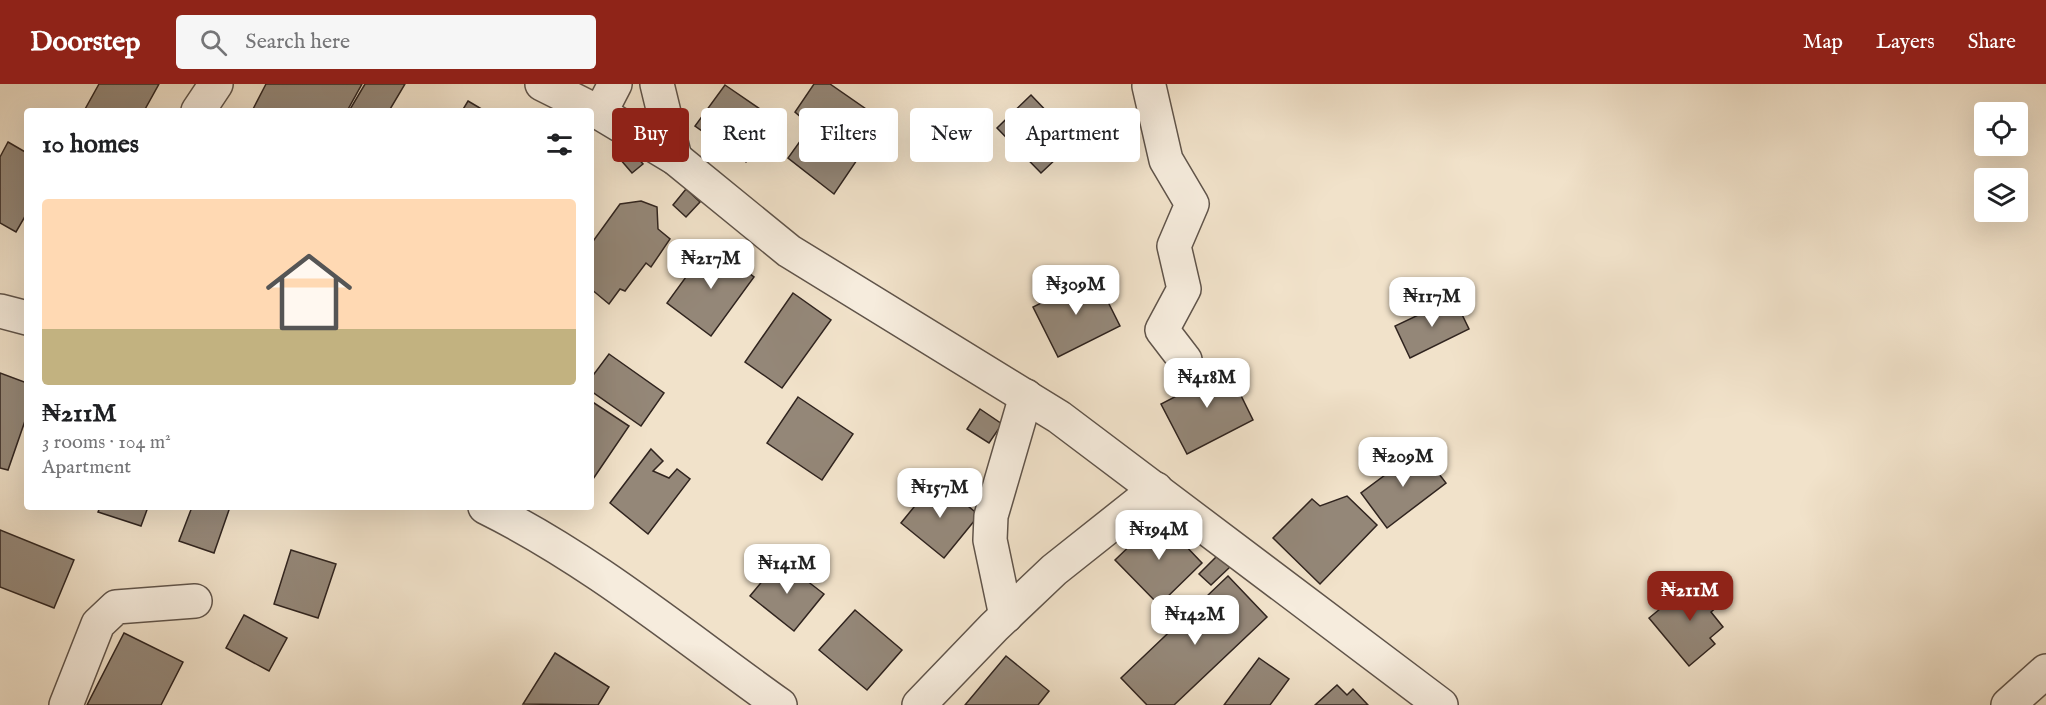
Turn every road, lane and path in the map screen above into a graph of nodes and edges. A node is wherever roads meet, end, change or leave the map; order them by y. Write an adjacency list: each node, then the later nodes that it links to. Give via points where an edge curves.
1 (216, 84): 6 (street)
2 (542, 84): 7 (street)
3 (615, 84): 10 (street)
4 (657, 84): 8 (street)
5 (1153, 85): 15 (street, via 1166,160 1192,204 1174,246 1184,289 1162,330)
6 (200, 108)
7 (590, 108)
8 (663, 108)
9 (594, 110): 10 (street)
10 (600, 113): 11 (street)
11 (612, 120)
12 (680, 162): 16 (street, via 789,251)
13 (0, 311): 14 (street)
14 (24, 317)
15 (1185, 360)
16 (1026, 396): 17 (street); 20 (street, via 991,516 990,540)
17 (1156, 489): 20 (street, via 1054,570); 25 (street)
18 (491, 510): 23 (street, via 590,568)
19 (195, 601): 22 (street, via 116,607 98,624)
20 (1006, 616): 24 (street)
21 (2046, 671): 26 (street)
22 (66, 705)
23 (780, 705)
24 (919, 705)
25 (1441, 705)
26 (2008, 705)

